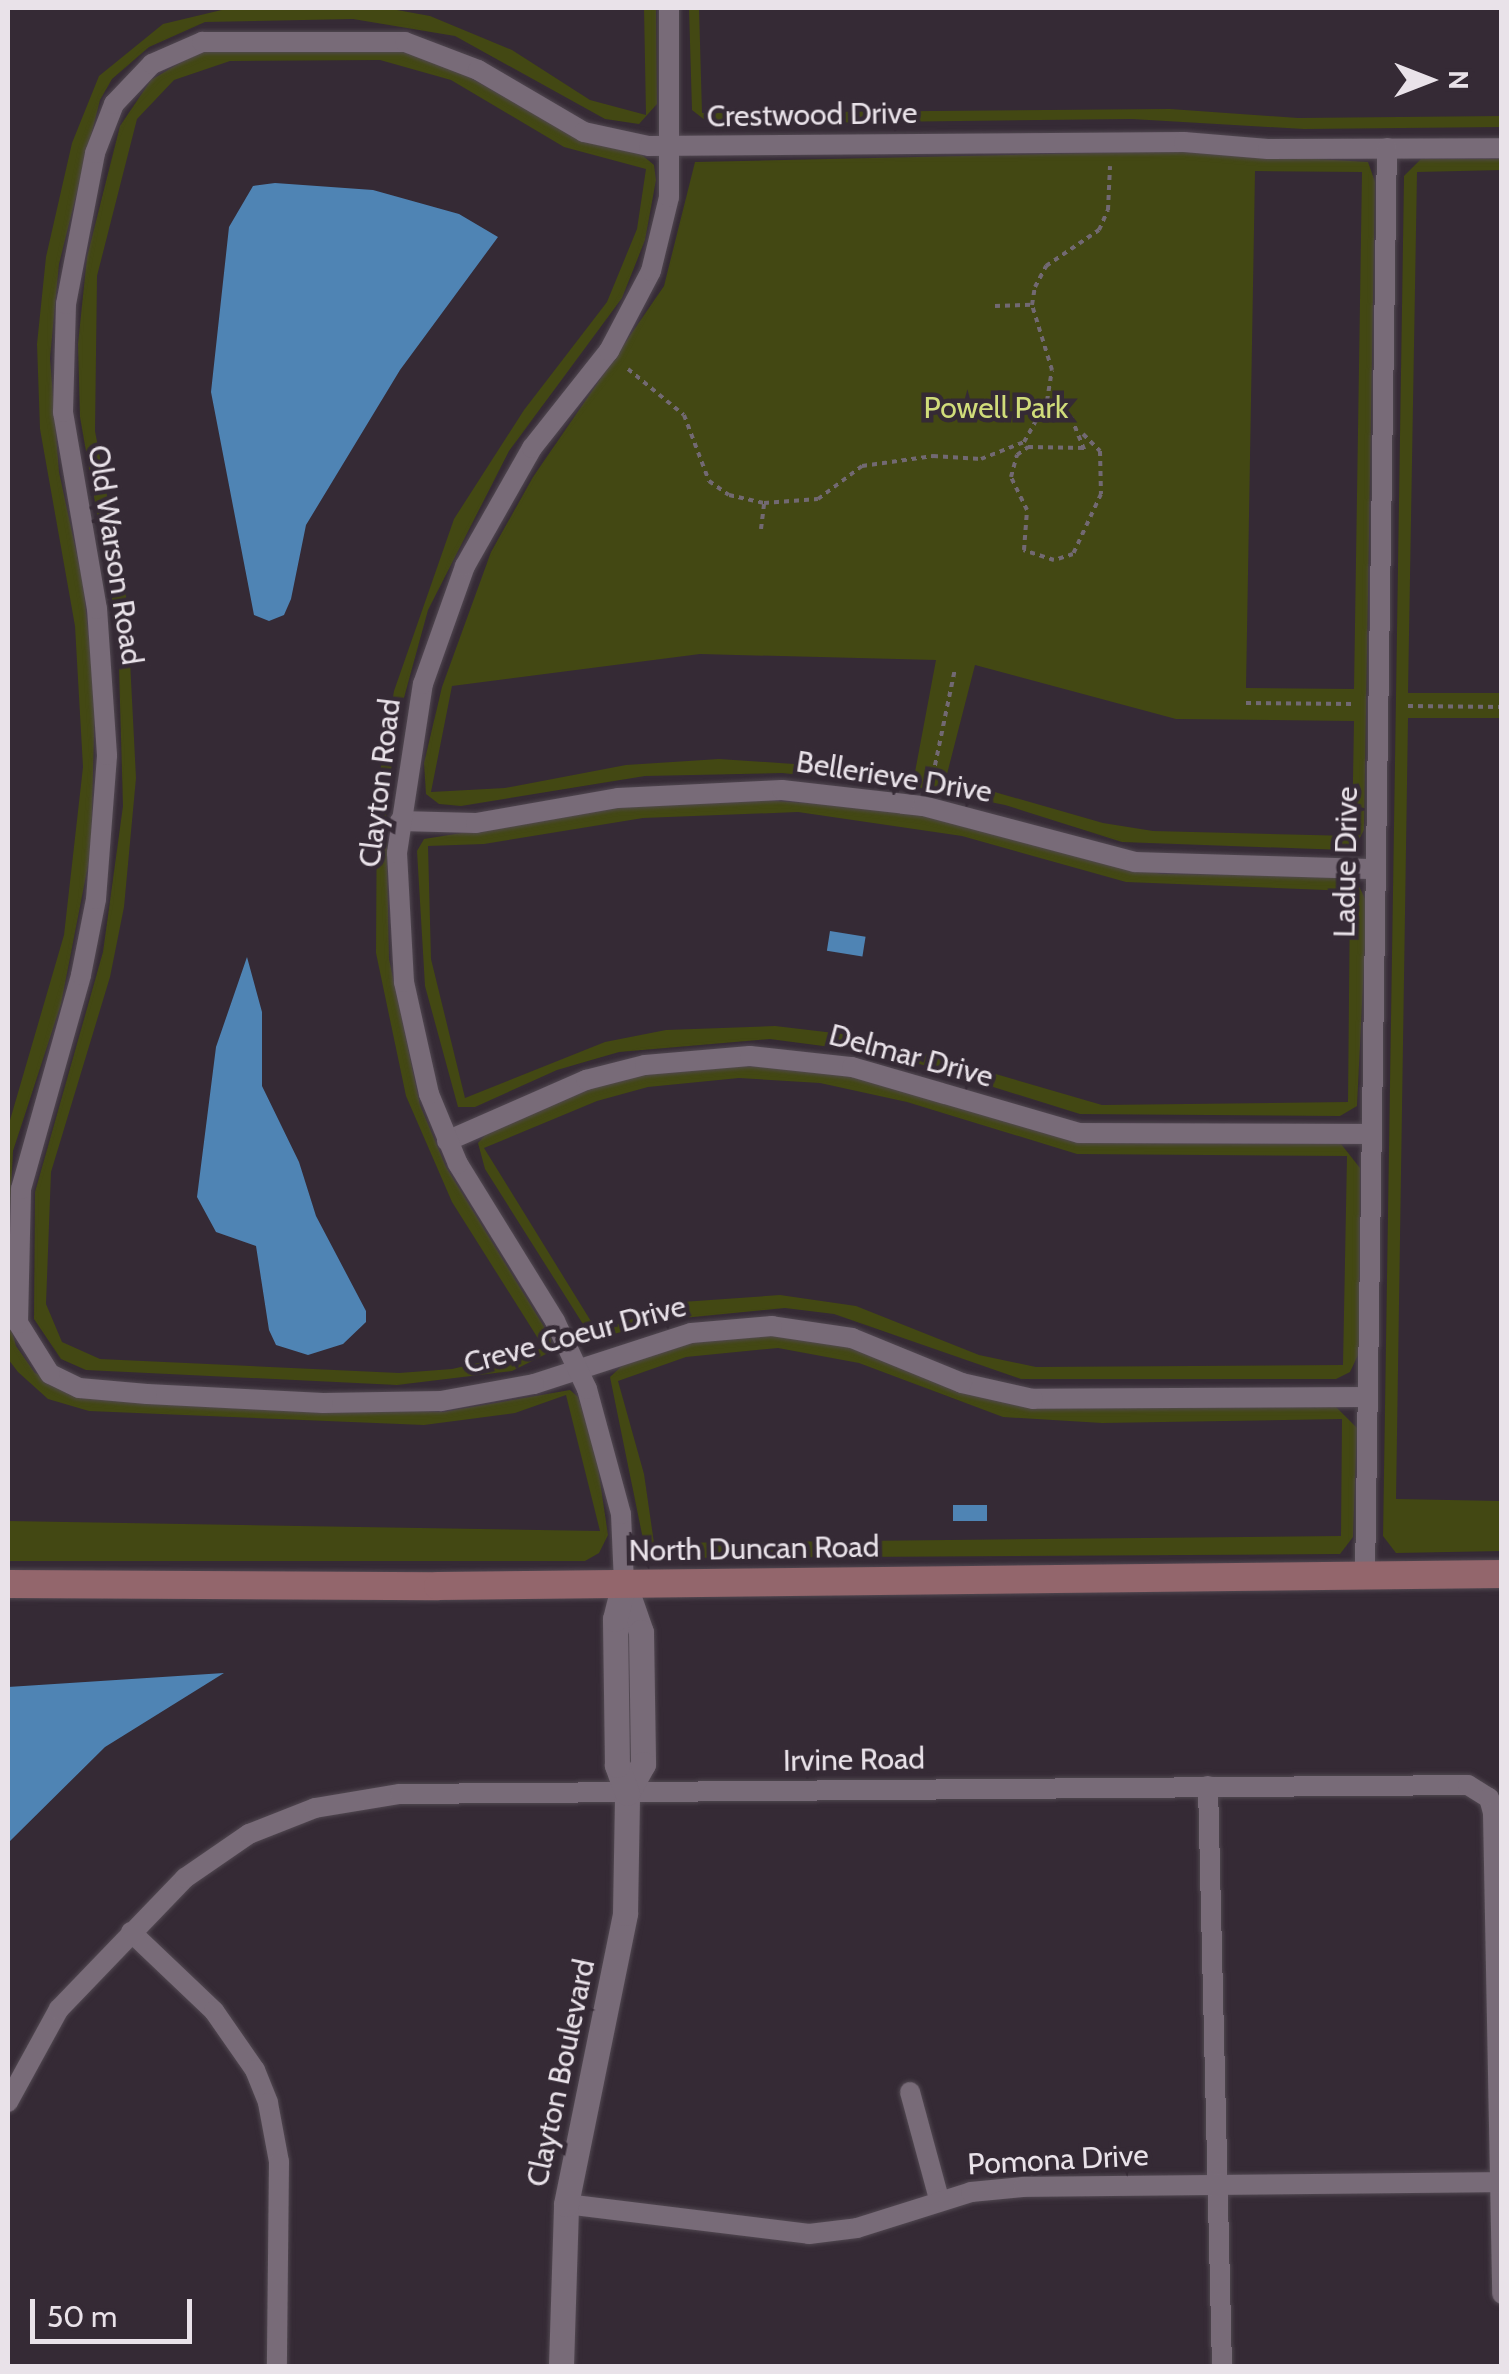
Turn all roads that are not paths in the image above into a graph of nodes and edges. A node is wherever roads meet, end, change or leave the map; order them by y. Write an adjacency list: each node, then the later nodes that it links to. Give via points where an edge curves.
1 (668, 8): 3 (street, Clayton Road)
2 (152, 64): 3 (street, Crestwood Drive, via 202,42 404,42 478,70 584,132); 10 (street, Old Warson Road, via 106,120 66,304 63,412 97,609 107,755 96,899 81,975 21,1189 18,1323)
3 (672, 146): 4 (street, Crestwood Drive, via 1184,142); 6 (street, Clayton Road, via 662,236 635,309 495,507 442,622 415,720)
4 (1386, 148): 5 (street, Crestwood Drive); 7 (street, Ladue Drive)
5 (1502, 148)
6 (400, 821): 7 (street, Bellerieve Drive, via 476,823 618,798 782,790 923,806 1135,862); 9 (street, Clayton Road, via 404,982 413,1036)
7 (1376, 868): 8 (street, Ladue Drive)
8 (1371, 1134): 9 (street, Delmar Drive, via 1080,1133 852,1067 750,1056 645,1065 586,1080); 12 (street, Ladue Drive)
9 (447, 1140): 11 (street, Clayton Road)
10 (36, 1361): 11 (street, Creve Coeur Drive, via 79,1388 383,1404 500,1392)
11 (578, 1367): 12 (street, Creve Coeur Drive, via 691,1332 772,1326 852,1338 962,1383 1032,1399); 15 (street, Clayton Road, via 608,1451 621,1514)
12 (1367, 1397): 14 (street, Ladue Drive)
13 (1502, 1574): 14 (main road, North Duncan Road)
14 (1365, 1576): 15 (main road, North Duncan Road)
15 (624, 1582): 16 (main road, North Duncan Road); 18 (street, Clayton Boulevard, via 641,1632 643,1764)
16 (8, 1584)
17 (1208, 1786): 18 (street, Irvine Road); 19 (street, Irvine Road, via 1468,1784); 25 (street)
18 (628, 1793): 20 (street, Irvine Road, via 367,1798 273,1823 212,1856); 27 (street, Clayton Boulevard, via 617,1967)
19 (1497, 1813): 21 (street)
20 (131, 1932): 23 (street, Irvine Road, via 59,2009); 29 (street, via 214,2010 268,2102 279,2162)
21 (1498, 1982): 24 (street)
22 (910, 2092): 26 (street)
23 (8, 2102)
24 (1499, 2182): 25 (street, Pomona Drive); 28 (street)
25 (1216, 2183): 26 (street, Pomona Drive, via 1023,2187); 31 (street)
26 (938, 2199): 27 (street, Pomona Drive, via 857,2228 809,2234)
27 (566, 2204): 30 (street, Clayton Boulevard)
28 (1502, 2294)
29 (277, 2366)
30 (561, 2366)
31 (1222, 2366)

